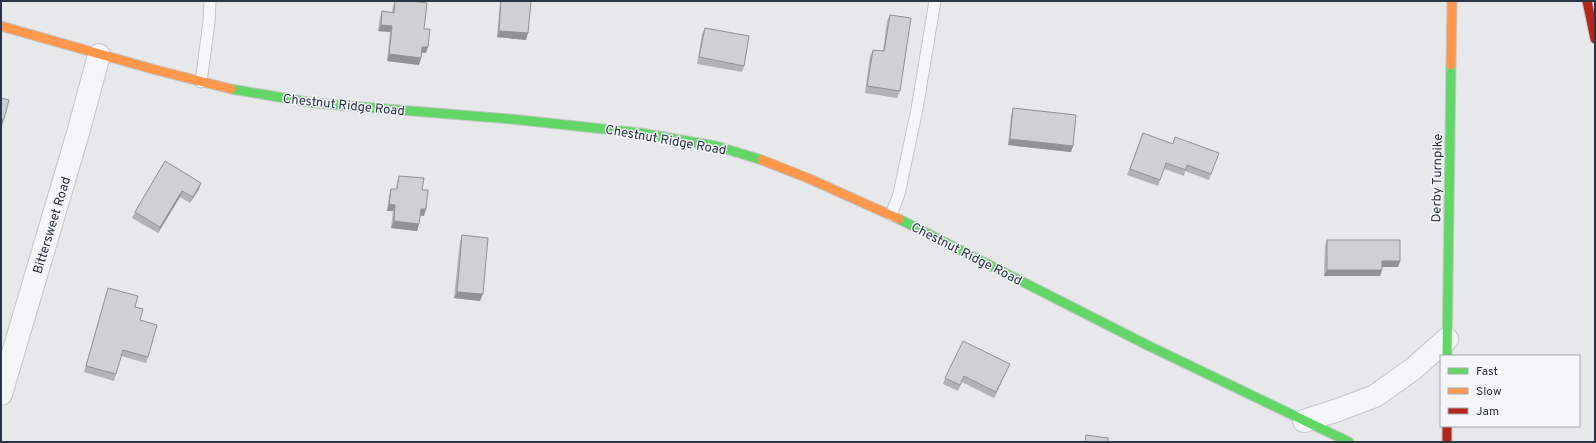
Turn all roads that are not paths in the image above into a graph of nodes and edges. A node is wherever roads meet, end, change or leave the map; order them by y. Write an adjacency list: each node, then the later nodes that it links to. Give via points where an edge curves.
1 (210, 1): 8 (lane)
2 (935, 1): 9 (lane, via 917,109 899,194)
3 (1452, 1): 10 (main road, Derby Turnpike)
4 (1590, 7): 6 (main road)
5 (1, 26): 7 (main road, Chestnut Ridge Road)
6 (1595, 39)
7 (99, 55): 8 (main road, Chestnut Ridge Road); 11 (street, Bittersweet Road)
8 (201, 82): 9 (main road, Chestnut Ridge Road, via 312,102 503,118 679,138 739,152 814,180)
9 (891, 215): 12 (main road, Chestnut Ridge Road)
10 (1447, 348): 12 (street, via 1375,396)
11 (1, 394)
12 (1304, 421): 14 (main road, Chestnut Ridge Road)
13 (1447, 427): 15 (main road)
14 (1349, 442)
15 (1447, 442)

